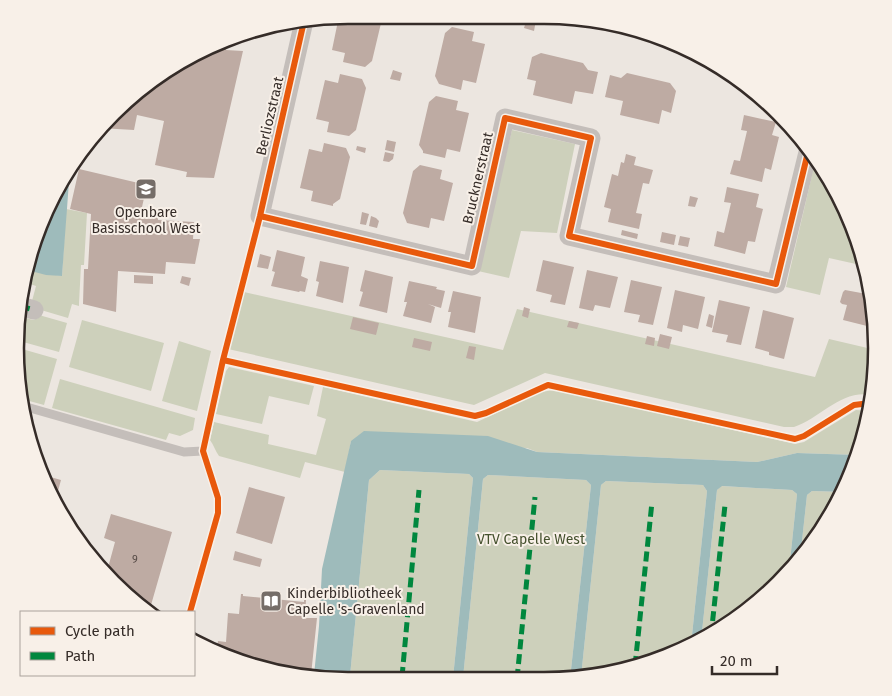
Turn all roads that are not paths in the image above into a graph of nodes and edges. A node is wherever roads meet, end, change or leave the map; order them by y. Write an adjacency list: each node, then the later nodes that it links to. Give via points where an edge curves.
1 (303, 27): 3 (street, Berliozstraat)
2 (807, 158): 3 (street, Brucknerstraat, via 776,284 569,236 591,138 505,118 472,266)
3 (260, 216)
4 (30, 408): 5 (lane, via 184,452)
5 (203, 451)

